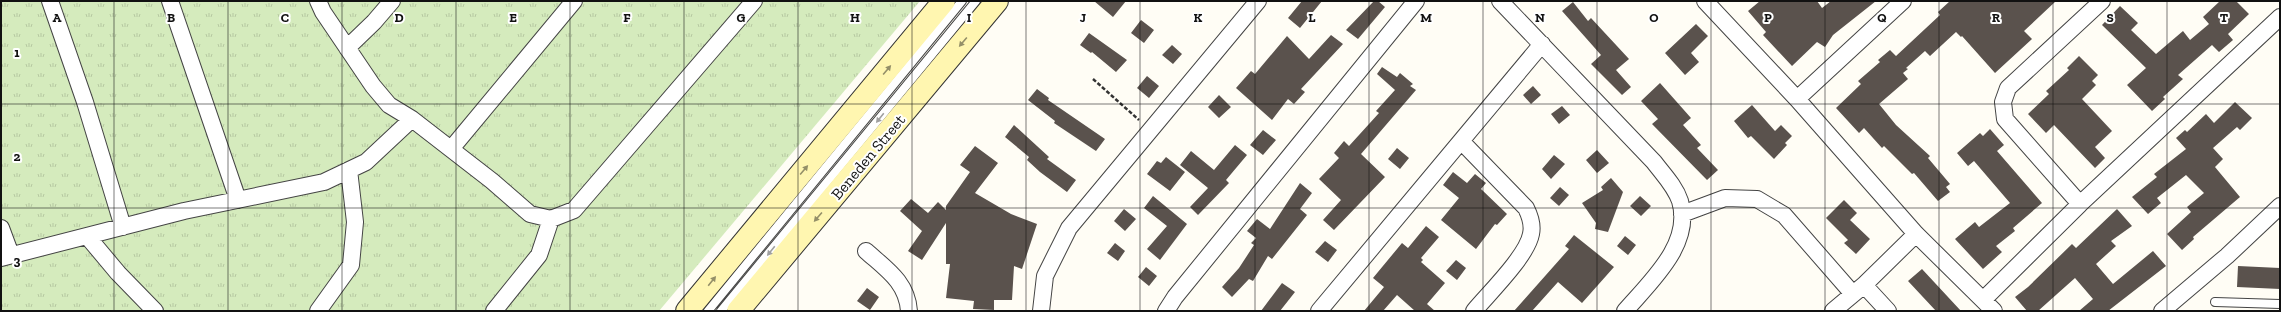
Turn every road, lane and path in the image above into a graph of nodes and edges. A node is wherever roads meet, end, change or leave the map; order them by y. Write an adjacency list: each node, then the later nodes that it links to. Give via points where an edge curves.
1 (50, 1): 32 (street, via 85,102)
2 (170, 1): 27 (street)
3 (318, 1): 19 (street)
4 (392, 1): 19 (street)
5 (574, 1): 25 (street)
6 (754, 1): 31 (street, via 574,210)
7 (944, 1): 45 (main road, one-way to 7)
8 (962, 1): 46 (lane)
9 (976, 1): 47 (lane, one-way to 47)
10 (997, 1): 48 (main road, Beneden Street, one-way to 48)
11 (1258, 1): 23 (street)
12 (1416, 1): 51 (street, via 1174,296)
13 (1500, 1): 18 (street)
14 (1904, 1): 21 (street)
15 (2102, 1): 28 (street, via 2008,88 2003,102 2005,119)
16 (1710, 3): 21 (street)
17 (2280, 17): 28 (street)
18 (1542, 44): 24 (street); 30 (street, via 1654,162 1675,190)
19 (348, 48): 22 (street, via 389,105)
20 (1093, 79): 23 (path)
21 (1797, 99): 34 (street)
22 (412, 119): 25 (street); 26 (street, via 366,162)
23 (1150, 130): 50 (street, via 1069,228 1045,276)
24 (1462, 142): 52 (street); 53 (street, via 1526,208 1531,218 1532,234 1527,247)
25 (451, 149): 31 (street, via 530,214)
26 (349, 170): 27 (street, via 324,182); 43 (street, via 354,222 351,265)
27 (238, 200): 32 (street)
28 (2080, 204): 41 (street)
29 (2280, 206): 57 (street, via 2227,256)
30 (1682, 214): 38 (street, via 1726,198 1757,199 1784,215); 54 (street, via 1681,232 1673,251)
31 (551, 219): 44 (street, via 539,255)
32 (123, 227): 35 (street)
33 (1, 228): 37 (street)
34 (1916, 234): 38 (street); 41 (street)
35 (87, 236): 37 (street); 42 (street)
36 (866, 251): 49 (street, via 892,273 902,286 908,298)
37 (6, 257)
38 (1859, 290): 55 (street); 56 (street)
39 (2215, 302): 40 (lane)
40 (2280, 304)
41 (1989, 306)
42 (155, 311)
43 (318, 311)
44 (494, 311)
45 (687, 311)
46 (708, 311)
47 (721, 311)
48 (738, 311)
49 (909, 311)
50 (1041, 311)
51 (1166, 311)
52 (1319, 311)
53 (1474, 311)
54 (1625, 311)
55 (1833, 311)
56 (1888, 311)
57 (2162, 311)

